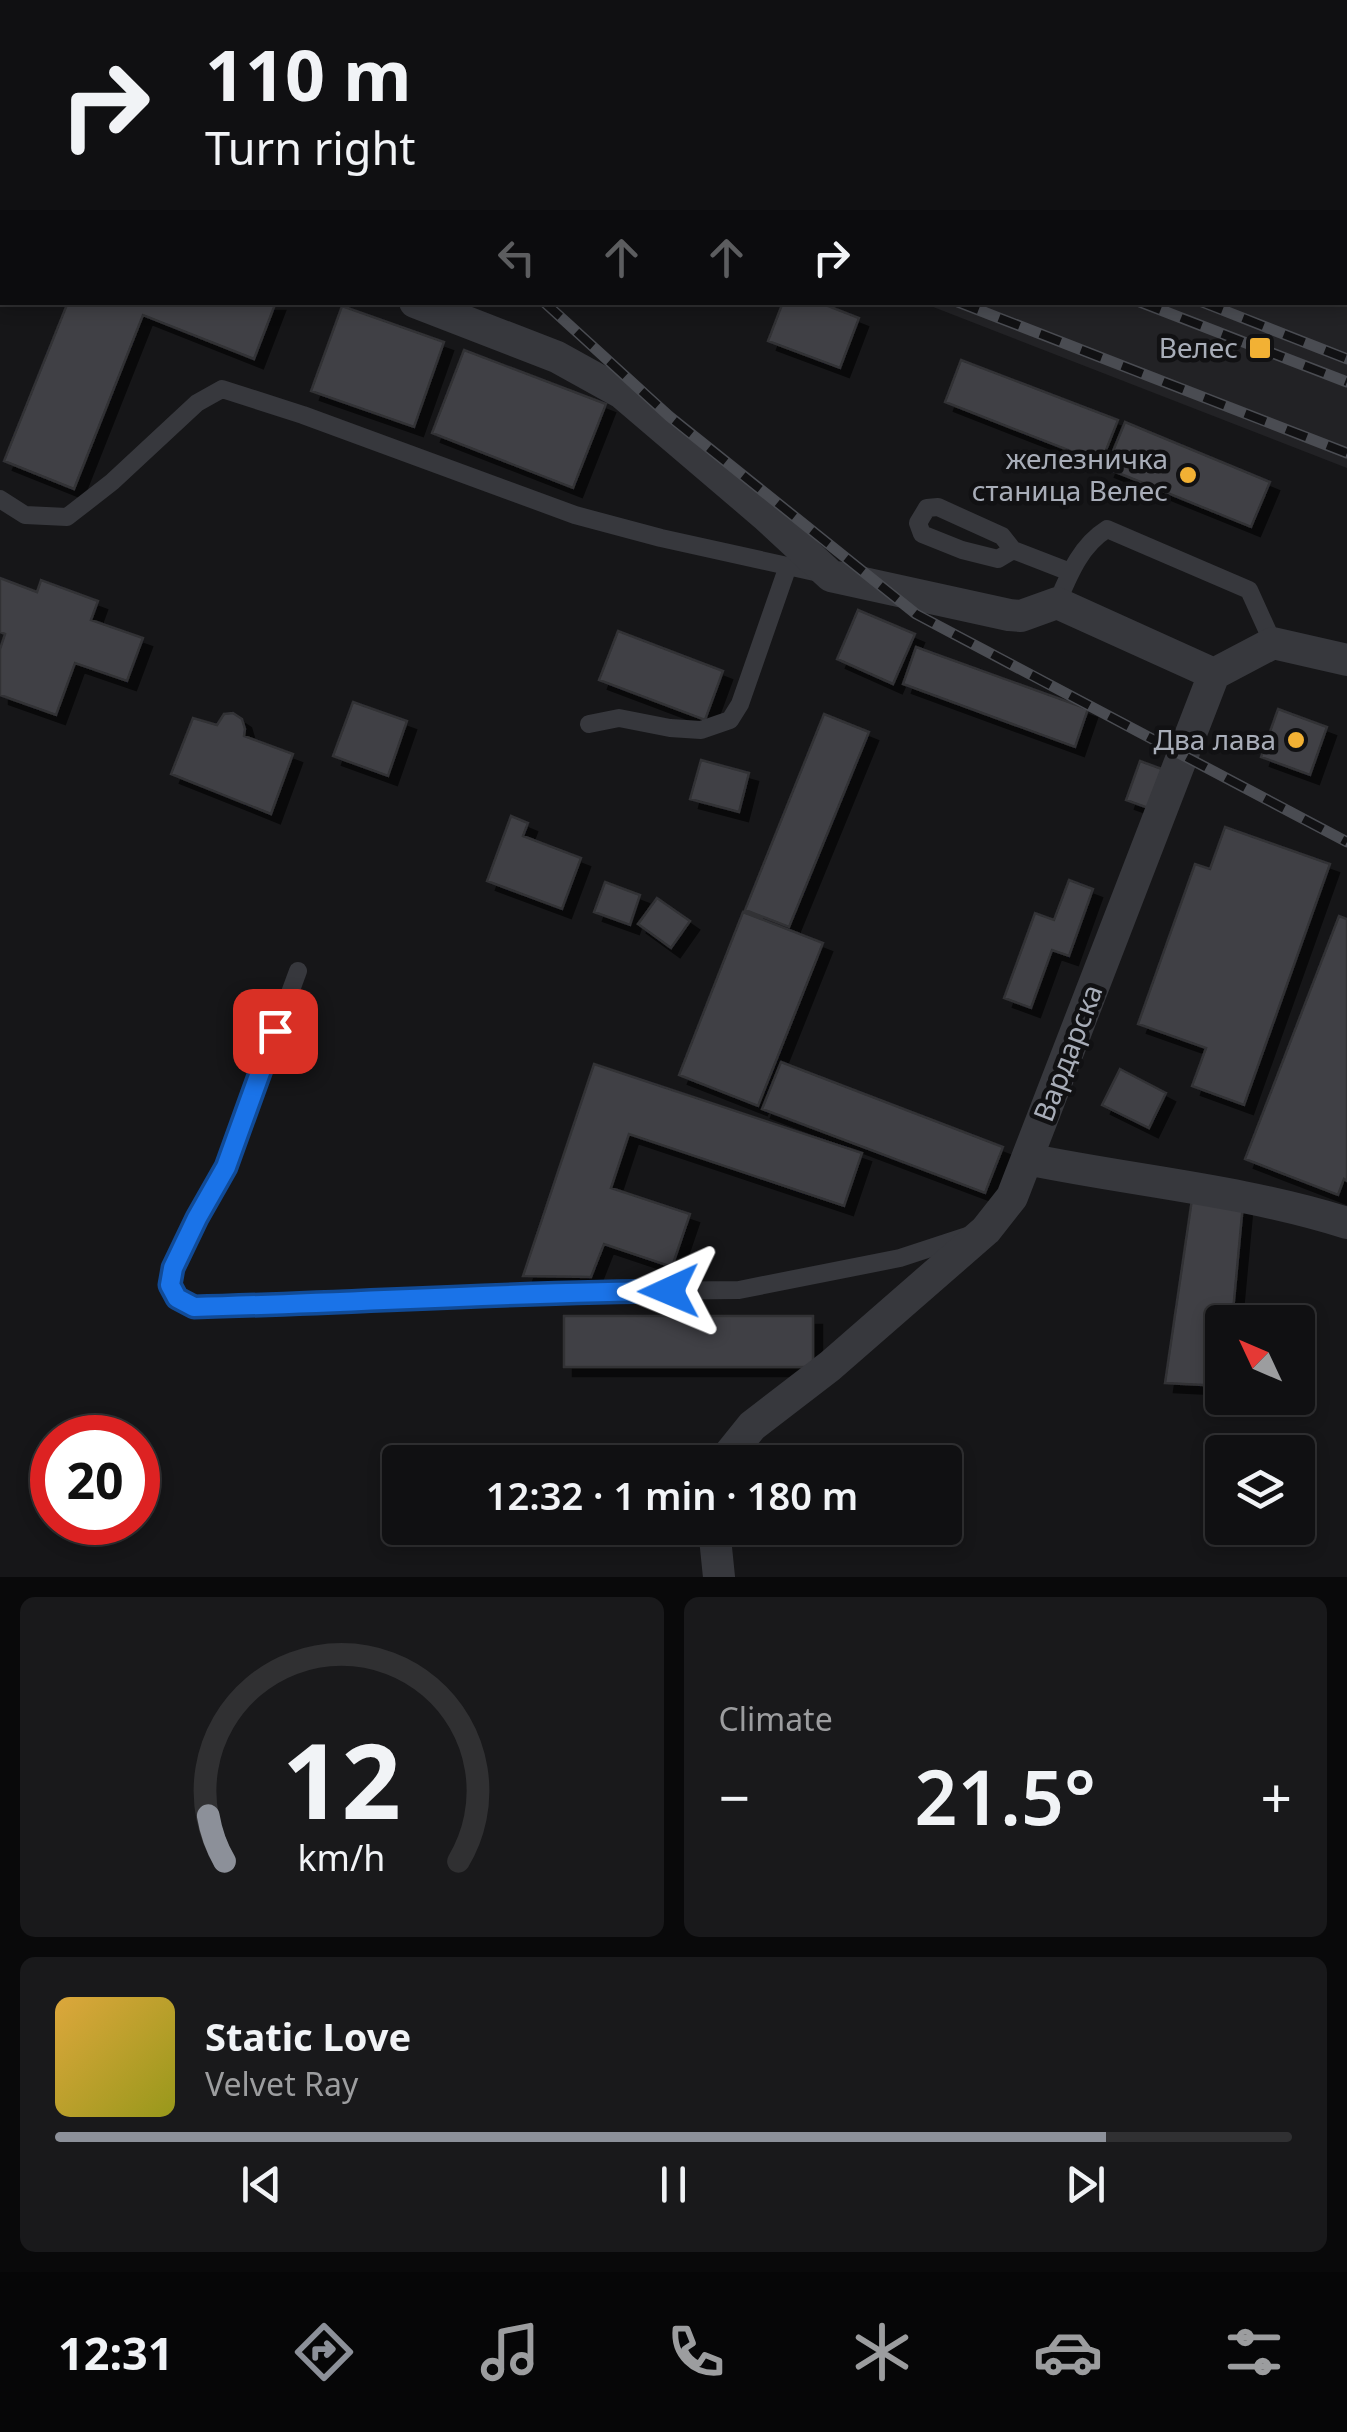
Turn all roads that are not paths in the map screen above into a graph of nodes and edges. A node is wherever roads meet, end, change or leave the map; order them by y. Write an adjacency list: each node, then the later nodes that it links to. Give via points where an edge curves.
1 (422, 305): 6 (street, via 558,357 622,393)
2 (0, 499): 4 (lane, via 25,516 67,518 197,403 222,389 575,515)
3 (1013, 550): 3 (lane, via 1002,536 938,507 928,508 918,523 922,534 962,550 998,558); 5 (lane)
4 (788, 566): 6 (lane); 11 (lane, via 730,720 701,730 619,718)
5 (1070, 572): 7 (lane); 8 (lane, via 1106,529 1249,590)
6 (831, 576): 7 (street, via 1008,616)
7 (1057, 603): 10 (street)
8 (1274, 643): 9 (street); 10 (street)
9 (1347, 660)
10 (1214, 674): 13 (street, Вардарска)
11 (589, 724)
12 (298, 971): 15 (lane, via 226,1167 173,1268 170,1285 194,1307 739,1290 900,1258)
13 (1027, 1160): 14 (street, via 1231,1194); 15 (street, Вардарска, via 1012,1196)
14 (1347, 1223)
15 (986, 1230): 16 (street, Вардарска)
16 (737, 1445)
17 (716, 1545): 18 (street)
18 (719, 1577)

